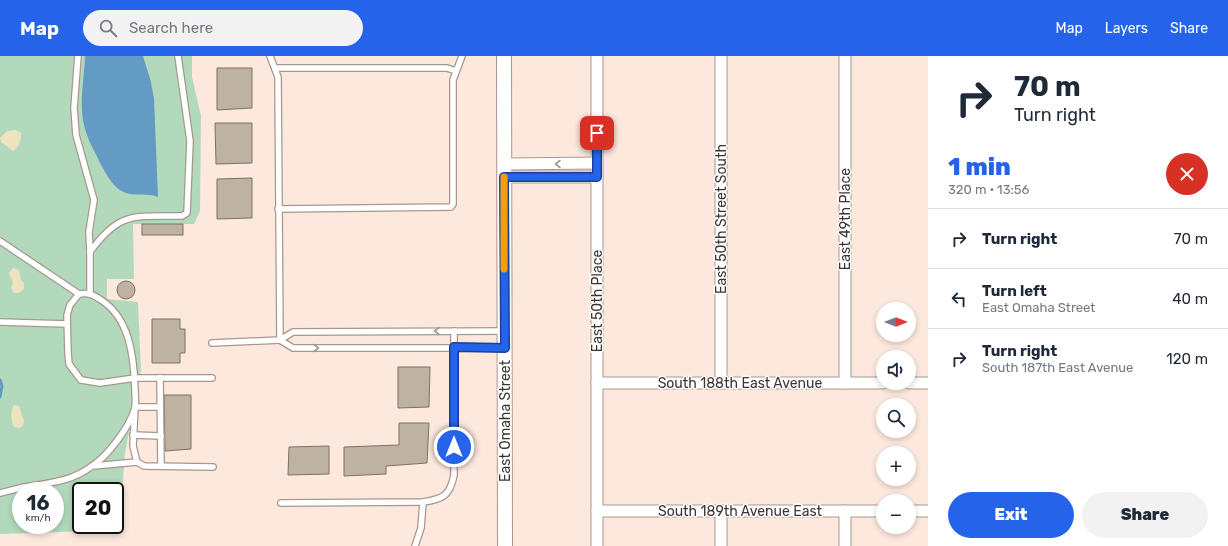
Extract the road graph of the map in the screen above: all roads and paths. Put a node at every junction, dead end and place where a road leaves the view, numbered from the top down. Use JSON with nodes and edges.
{"nodes":[{"id":1,"x":78,"y":56,"type":"edge"},
{"id":2,"x":178,"y":56,"type":"edge"},
{"id":3,"x":270,"y":56,"type":"edge"},
{"id":4,"x":462,"y":56,"type":"edge"},
{"id":5,"x":504,"y":56,"type":"edge"},
{"id":6,"x":597,"y":56,"type":"edge"},
{"id":7,"x":721,"y":56,"type":"edge"},
{"id":8,"x":845,"y":56,"type":"edge"},
{"id":9,"x":275,"y":68,"type":"junction"},
{"id":10,"x":456,"y":71,"type":"junction"},
{"id":11,"x":596,"y":164,"type":"junction"},
{"id":12,"x":504,"y":170,"type":"junction"},
{"id":13,"x":597,"y":177,"type":"junction"},
{"id":14,"x":278,"y":209,"type":"junction"},
{"id":15,"x":0,"y":241,"type":"edge"},
{"id":16,"x":90,"y":252,"type":"junction"},
{"id":17,"x":79,"y":294,"type":"junction"},
{"id":18,"x":90,"y":294,"type":"junction"},
{"id":19,"x":0,"y":322,"type":"edge"},
{"id":20,"x":67,"y":324,"type":"junction"},
{"id":21,"x":454,"y":331,"type":"junction"},
{"id":22,"x":504,"y":331,"type":"junction"},
{"id":23,"x":280,"y":340,"type":"junction"},
{"id":24,"x":212,"y":343,"type":"dead end"},
{"id":25,"x":454,"y":347,"type":"junction"},
{"id":26,"x":505,"y":348,"type":"junction"},
{"id":27,"x":135,"y":378,"type":"junction"},
{"id":28,"x":160,"y":378,"type":"junction"},
{"id":29,"x":212,"y":378,"type":"dead end"},
{"id":30,"x":597,"y":383,"type":"junction"},
{"id":31,"x":721,"y":383,"type":"junction"},
{"id":32,"x":845,"y":383,"type":"junction"},
{"id":33,"x":876,"y":383,"type":"edge"},
{"id":34,"x":916,"y":383,"type":"edge"},
{"id":35,"x":928,"y":383,"type":"edge"},
{"id":36,"x":135,"y":407,"type":"junction"},
{"id":37,"x":160,"y":407,"type":"junction"},
{"id":38,"x":133,"y":435,"type":"junction"},
{"id":39,"x":161,"y":436,"type":"junction"},
{"id":40,"x":137,"y":462,"type":"junction"},
{"id":41,"x":93,"y":466,"type":"junction"},
{"id":42,"x":161,"y":466,"type":"junction"},
{"id":43,"x":213,"y":467,"type":"dead end"},
{"id":44,"x":0,"y":493,"type":"edge"},
{"id":45,"x":423,"y":502,"type":"junction"},
{"id":46,"x":281,"y":504,"type":"dead end"},
{"id":47,"x":597,"y":511,"type":"junction"},
{"id":48,"x":721,"y":511,"type":"junction"},
{"id":49,"x":845,"y":511,"type":"junction"},
{"id":50,"x":876,"y":511,"type":"edge"},
{"id":51,"x":916,"y":511,"type":"edge"},
{"id":52,"x":928,"y":511,"type":"edge"},
{"id":53,"x":415,"y":546,"type":"edge"},
{"id":54,"x":505,"y":546,"type":"edge"},
{"id":55,"x":597,"y":546,"type":"edge"},
{"id":56,"x":721,"y":546,"type":"edge"},
{"id":57,"x":845,"y":546,"type":"edge"}],
"edges":[{"from":1,"to":16,"type":"lane"},
{"from":2,"to":16,"type":"lane"},
{"from":3,"to":9,"type":"lane"},
{"from":4,"to":10,"type":"lane"},
{"from":5,"to":12,"type":"street","name":"East Omaha Street"},
{"from":6,"to":11,"type":"street","name":"East 50th Place"},
{"from":7,"to":31,"type":"street","name":"East 50th Street South"},
{"from":8,"to":32,"type":"street","name":"East 49th Place"},
{"from":9,"to":10,"type":"lane"},
{"from":9,"to":14,"type":"lane"},
{"from":10,"to":14,"type":"lane"},
{"from":11,"to":12,"type":"street","one_way":true},
{"from":11,"to":13,"type":"street","name":"East 50th Place"},
{"from":12,"to":13,"type":"street"},
{"from":12,"to":22,"type":"street","name":"East Omaha Street"},
{"from":13,"to":30,"type":"street","name":"East 50th Place"},
{"from":14,"to":23,"type":"lane"},
{"from":15,"to":17,"type":"lane"},
{"from":16,"to":18,"type":"lane"},
{"from":17,"to":18,"type":"lane"},
{"from":17,"to":20,"type":"lane"},
{"from":18,"to":27,"type":"lane"},
{"from":19,"to":20,"type":"lane"},
{"from":20,"to":27,"type":"lane"},
{"from":21,"to":22,"type":"lane"},
{"from":21,"to":23,"type":"lane","one_way":true},
{"from":21,"to":25,"type":"lane"},
{"from":22,"to":26,"type":"street","name":"East Omaha Street"},
{"from":23,"to":24,"type":"lane"},
{"from":23,"to":25,"type":"lane","one_way":true},
{"from":25,"to":26,"type":"lane"},
{"from":25,"to":45,"type":"lane"},
{"from":26,"to":54,"type":"street","name":"East Omaha Street"},
{"from":27,"to":28,"type":"lane"},
{"from":27,"to":36,"type":"lane"},
{"from":28,"to":29,"type":"lane"},
{"from":28,"to":37,"type":"lane"},
{"from":30,"to":31,"type":"street","name":"South 188th East Avenue"},
{"from":30,"to":47,"type":"street","name":"East 50th Place"},
{"from":31,"to":32,"type":"street","name":"South 188th East Avenue"},
{"from":32,"to":33,"type":"street","name":"South 188th East Avenue"},
{"from":34,"to":35,"type":"street"},
{"from":36,"to":37,"type":"lane"},
{"from":36,"to":38,"type":"lane"},
{"from":36,"to":41,"type":"lane"},
{"from":37,"to":39,"type":"lane"},
{"from":38,"to":39,"type":"lane"},
{"from":38,"to":40,"type":"lane"},
{"from":39,"to":42,"type":"lane"},
{"from":40,"to":41,"type":"lane"},
{"from":40,"to":42,"type":"lane"},
{"from":41,"to":44,"type":"lane"},
{"from":42,"to":43,"type":"lane"},
{"from":45,"to":46,"type":"lane"},
{"from":45,"to":53,"type":"lane"},
{"from":47,"to":48,"type":"street","name":"South 189th Avenue East"},
{"from":47,"to":55,"type":"street","name":"East 50th Place"},
{"from":48,"to":49,"type":"street","name":"South 189th Avenue East"},
{"from":48,"to":56,"type":"street"},
{"from":49,"to":50,"type":"street","name":"South 189th Avenue East"},
{"from":49,"to":57,"type":"street"},
{"from":51,"to":52,"type":"street"}]}
